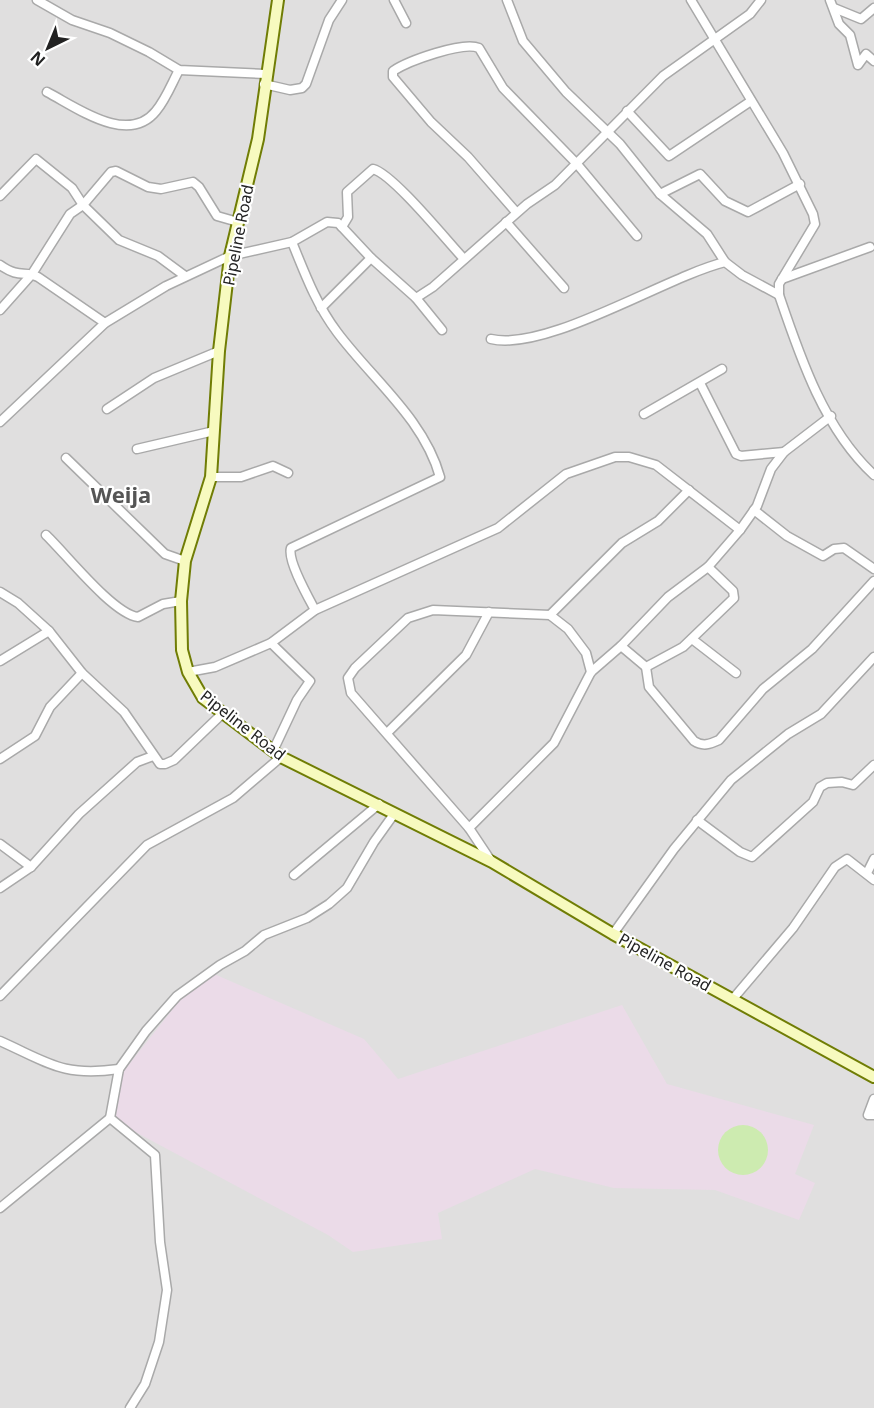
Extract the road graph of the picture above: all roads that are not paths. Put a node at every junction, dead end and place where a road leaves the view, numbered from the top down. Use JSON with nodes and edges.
{"nodes":[{"id":1,"x":37,"y":0,"type":"edge"},
{"id":2,"x":278,"y":0,"type":"edge"},
{"id":3,"x":342,"y":0,"type":"edge"},
{"id":4,"x":394,"y":0,"type":"edge"},
{"id":5,"x":507,"y":0,"type":"edge"},
{"id":6,"x":691,"y":0,"type":"edge"},
{"id":7,"x":761,"y":0,"type":"edge"},
{"id":8,"x":832,"y":4,"type":"edge"},
{"id":9,"x":874,"y":8,"type":"edge"},
{"id":10,"x":406,"y":23,"type":"dead end"},
{"id":11,"x":715,"y":40,"type":"junction"},
{"id":12,"x":874,"y":61,"type":"edge"},
{"id":13,"x":179,"y":70,"type":"junction"},
{"id":14,"x":265,"y":79,"type":"junction"},
{"id":15,"x":47,"y":92,"type":"dead end"},
{"id":16,"x":752,"y":101,"type":"junction"},
{"id":17,"x":627,"y":111,"type":"junction"},
{"id":18,"x":608,"y":133,"type":"junction"},
{"id":19,"x":577,"y":164,"type":"junction"},
{"id":20,"x":800,"y":184,"type":"junction"},
{"id":21,"x":660,"y":194,"type":"junction"},
{"id":22,"x":0,"y":196,"type":"edge"},
{"id":23,"x":83,"y":205,"type":"junction"},
{"id":24,"x":516,"y":212,"type":"junction"},
{"id":25,"x":238,"y":222,"type":"junction"},
{"id":26,"x":506,"y":222,"type":"junction"},
{"id":27,"x":342,"y":227,"type":"junction"},
{"id":28,"x":638,"y":236,"type":"dead end"},
{"id":29,"x":292,"y":242,"type":"junction"},
{"id":30,"x":870,"y":247,"type":"dead end"},
{"id":31,"x":230,"y":256,"type":"junction"},
{"id":32,"x":371,"y":258,"type":"junction"},
{"id":33,"x":464,"y":259,"type":"junction"},
{"id":34,"x":725,"y":262,"type":"junction"},
{"id":35,"x":0,"y":266,"type":"edge"},
{"id":36,"x":32,"y":274,"type":"junction"},
{"id":37,"x":185,"y":276,"type":"junction"},
{"id":38,"x":782,"y":279,"type":"junction"},
{"id":39,"x":564,"y":288,"type":"dead end"},
{"id":40,"x":778,"y":295,"type":"junction"},
{"id":41,"x":416,"y":298,"type":"junction"},
{"id":42,"x":321,"y":308,"type":"junction"},
{"id":43,"x":0,"y":310,"type":"edge"},
{"id":44,"x":105,"y":323,"type":"junction"},
{"id":45,"x":442,"y":330,"type":"dead end"},
{"id":46,"x":491,"y":339,"type":"dead end"},
{"id":47,"x":219,"y":351,"type":"junction"},
{"id":48,"x":722,"y":369,"type":"dead end"},
{"id":49,"x":700,"y":383,"type":"junction"},
{"id":50,"x":107,"y":409,"type":"dead end"},
{"id":51,"x":644,"y":414,"type":"dead end"},
{"id":52,"x":831,"y":416,"type":"junction"},
{"id":53,"x":0,"y":422,"type":"edge"},
{"id":54,"x":214,"y":431,"type":"junction"},
{"id":55,"x":137,"y":449,"type":"dead end"},
{"id":56,"x":784,"y":452,"type":"junction"},
{"id":57,"x":66,"y":458,"type":"dead end"},
{"id":58,"x":288,"y":473,"type":"dead end"},
{"id":59,"x":874,"y":476,"type":"edge"},
{"id":60,"x":211,"y":477,"type":"junction"},
{"id":61,"x":688,"y":490,"type":"junction"},
{"id":62,"x":754,"y":510,"type":"junction"},
{"id":63,"x":740,"y":530,"type":"junction"},
{"id":64,"x":46,"y":535,"type":"dead end"},
{"id":65,"x":185,"y":561,"type":"junction"},
{"id":66,"x":708,"y":567,"type":"junction"},
{"id":67,"x":874,"y":569,"type":"edge"},
{"id":68,"x":874,"y":581,"type":"edge"},
{"id":69,"x":0,"y":592,"type":"edge"},
{"id":70,"x":181,"y":601,"type":"junction"},
{"id":71,"x":315,"y":610,"type":"junction"},
{"id":72,"x":489,"y":612,"type":"junction"},
{"id":73,"x":550,"y":615,"type":"junction"},
{"id":74,"x":49,"y":631,"type":"junction"},
{"id":75,"x":692,"y":639,"type":"junction"},
{"id":76,"x":271,"y":643,"type":"junction"},
{"id":77,"x":621,"y":646,"type":"junction"},
{"id":78,"x":874,"y":657,"type":"edge"},
{"id":79,"x":0,"y":661,"type":"edge"},
{"id":80,"x":646,"y":667,"type":"junction"},
{"id":81,"x":188,"y":672,"type":"junction"},
{"id":82,"x":591,"y":672,"type":"junction"},
{"id":83,"x":82,"y":673,"type":"junction"},
{"id":84,"x":736,"y":673,"type":"dead end"},
{"id":85,"x":223,"y":712,"type":"junction"},
{"id":86,"x":387,"y":733,"type":"junction"},
{"id":87,"x":277,"y":754,"type":"junction"},
{"id":88,"x":153,"y":756,"type":"junction"},
{"id":89,"x":0,"y":759,"type":"edge"},
{"id":90,"x":874,"y":765,"type":"edge"},
{"id":91,"x":379,"y":804,"type":"junction"},
{"id":92,"x":394,"y":813,"type":"junction"},
{"id":93,"x":698,"y":820,"type":"junction"},
{"id":94,"x":469,"y":828,"type":"junction"},
{"id":95,"x":0,"y":844,"type":"edge"},
{"id":96,"x":874,"y":859,"type":"edge"},
{"id":97,"x":492,"y":862,"type":"junction"},
{"id":98,"x":31,"y":867,"type":"junction"},
{"id":99,"x":867,"y":873,"type":"junction"},
{"id":100,"x":294,"y":875,"type":"dead end"},
{"id":101,"x":874,"y":880,"type":"edge"},
{"id":102,"x":0,"y":888,"type":"edge"},
{"id":103,"x":613,"y":934,"type":"junction"},
{"id":104,"x":0,"y":996,"type":"edge"},
{"id":105,"x":732,"y":999,"type":"junction"},
{"id":106,"x":0,"y":1041,"type":"edge"},
{"id":107,"x":119,"y":1069,"type":"junction"},
{"id":108,"x":874,"y":1077,"type":"edge"},
{"id":109,"x":874,"y":1099,"type":"edge"},
{"id":110,"x":874,"y":1115,"type":"edge"},
{"id":111,"x":110,"y":1118,"type":"junction"},
{"id":112,"x":0,"y":1208,"type":"edge"},
{"id":113,"x":130,"y":1408,"type":"edge"}],
"edges":[{"from":1,"to":13,"type":"street"},
{"from":2,"to":14,"type":"street","name":"Pipeline Road"},
{"from":3,"to":14,"type":"street"},
{"from":4,"to":10,"type":"street"},
{"from":5,"to":18,"type":"street"},
{"from":6,"to":11,"type":"street"},
{"from":7,"to":11,"type":"street"},
{"from":8,"to":9,"type":"street"},
{"from":8,"to":12,"type":"street"},
{"from":11,"to":16,"type":"street"},
{"from":11,"to":17,"type":"street"},
{"from":13,"to":14,"type":"street"},
{"from":13,"to":15,"type":"street"},
{"from":14,"to":25,"type":"street","name":"Pipeline Road"},
{"from":16,"to":17,"type":"street"},
{"from":16,"to":20,"type":"street"},
{"from":17,"to":18,"type":"street"},
{"from":18,"to":19,"type":"street"},
{"from":18,"to":21,"type":"street"},
{"from":19,"to":24,"type":"street"},
{"from":19,"to":24,"type":"street"},
{"from":19,"to":28,"type":"street"},
{"from":20,"to":21,"type":"street"},
{"from":20,"to":38,"type":"street"},
{"from":21,"to":34,"type":"street"},
{"from":22,"to":23,"type":"street"},
{"from":23,"to":25,"type":"street"},
{"from":23,"to":36,"type":"street"},
{"from":23,"to":37,"type":"street"},
{"from":24,"to":26,"type":"street"},
{"from":25,"to":31,"type":"street","name":"Pipeline Road"},
{"from":26,"to":33,"type":"street"},
{"from":26,"to":39,"type":"street"},
{"from":27,"to":29,"type":"street"},
{"from":27,"to":32,"type":"street"},
{"from":27,"to":33,"type":"street"},
{"from":29,"to":31,"type":"street"},
{"from":29,"to":42,"type":"street"},
{"from":30,"to":38,"type":"street"},
{"from":31,"to":37,"type":"street"},
{"from":31,"to":47,"type":"street","name":"Pipeline Road"},
{"from":32,"to":41,"type":"street"},
{"from":32,"to":42,"type":"street"},
{"from":33,"to":41,"type":"street"},
{"from":34,"to":40,"type":"street"},
{"from":34,"to":46,"type":"street"},
{"from":35,"to":36,"type":"street"},
{"from":36,"to":43,"type":"street"},
{"from":36,"to":44,"type":"street"},
{"from":37,"to":44,"type":"street"},
{"from":38,"to":40,"type":"street"},
{"from":40,"to":52,"type":"street"},
{"from":41,"to":45,"type":"street"},
{"from":42,"to":71,"type":"street"},
{"from":44,"to":53,"type":"street"},
{"from":47,"to":50,"type":"street"},
{"from":47,"to":54,"type":"street","name":"Pipeline Road"},
{"from":48,"to":49,"type":"street"},
{"from":49,"to":51,"type":"street"},
{"from":49,"to":56,"type":"street"},
{"from":52,"to":56,"type":"street"},
{"from":52,"to":59,"type":"street"},
{"from":54,"to":55,"type":"street"},
{"from":54,"to":60,"type":"street","name":"Pipeline Road"},
{"from":56,"to":62,"type":"street"},
{"from":57,"to":65,"type":"street"},
{"from":58,"to":60,"type":"street"},
{"from":60,"to":65,"type":"street","name":"Pipeline Road"},
{"from":61,"to":63,"type":"street"},
{"from":61,"to":71,"type":"street"},
{"from":61,"to":73,"type":"street"},
{"from":62,"to":63,"type":"street"},
{"from":62,"to":67,"type":"street"},
{"from":63,"to":66,"type":"street"},
{"from":64,"to":70,"type":"street"},
{"from":65,"to":70,"type":"street","name":"Pipeline Road"},
{"from":66,"to":75,"type":"street"},
{"from":66,"to":77,"type":"street"},
{"from":68,"to":80,"type":"street"},
{"from":69,"to":74,"type":"street"},
{"from":70,"to":81,"type":"street","name":"Pipeline Road"},
{"from":71,"to":76,"type":"street"},
{"from":72,"to":73,"type":"street"},
{"from":72,"to":86,"type":"street"},
{"from":72,"to":86,"type":"street"},
{"from":73,"to":82,"type":"street"},
{"from":74,"to":79,"type":"street"},
{"from":74,"to":83,"type":"street"},
{"from":75,"to":80,"type":"street"},
{"from":75,"to":84,"type":"street"},
{"from":76,"to":81,"type":"street"},
{"from":76,"to":87,"type":"street"},
{"from":77,"to":80,"type":"street"},
{"from":77,"to":82,"type":"street"},
{"from":78,"to":93,"type":"street"},
{"from":81,"to":85,"type":"street","name":"Pipeline Road"},
{"from":82,"to":94,"type":"street"},
{"from":83,"to":88,"type":"street"},
{"from":83,"to":89,"type":"street"},
{"from":85,"to":87,"type":"street","name":"Pipeline Road"},
{"from":85,"to":88,"type":"street"},
{"from":86,"to":94,"type":"street"},
{"from":87,"to":91,"type":"street","name":"Pipeline Road"},
{"from":87,"to":104,"type":"street"},
{"from":88,"to":98,"type":"street"},
{"from":90,"to":93,"type":"street"},
{"from":91,"to":92,"type":"street","name":"Pipeline Road"},
{"from":91,"to":100,"type":"street"},
{"from":92,"to":97,"type":"street","name":"Pipeline Road"},
{"from":92,"to":107,"type":"street"},
{"from":93,"to":103,"type":"street"},
{"from":94,"to":97,"type":"street"},
{"from":95,"to":98,"type":"street"},
{"from":96,"to":99,"type":"street"},
{"from":97,"to":103,"type":"street","name":"Pipeline Road"},
{"from":98,"to":102,"type":"street"},
{"from":99,"to":101,"type":"street"},
{"from":99,"to":105,"type":"street"},
{"from":103,"to":105,"type":"street","name":"Pipeline Road"},
{"from":105,"to":108,"type":"street","name":"Pipeline Road"},
{"from":106,"to":107,"type":"street"},
{"from":107,"to":111,"type":"street"},
{"from":109,"to":110,"type":"street"},
{"from":111,"to":112,"type":"street"},
{"from":111,"to":113,"type":"street"}]}
